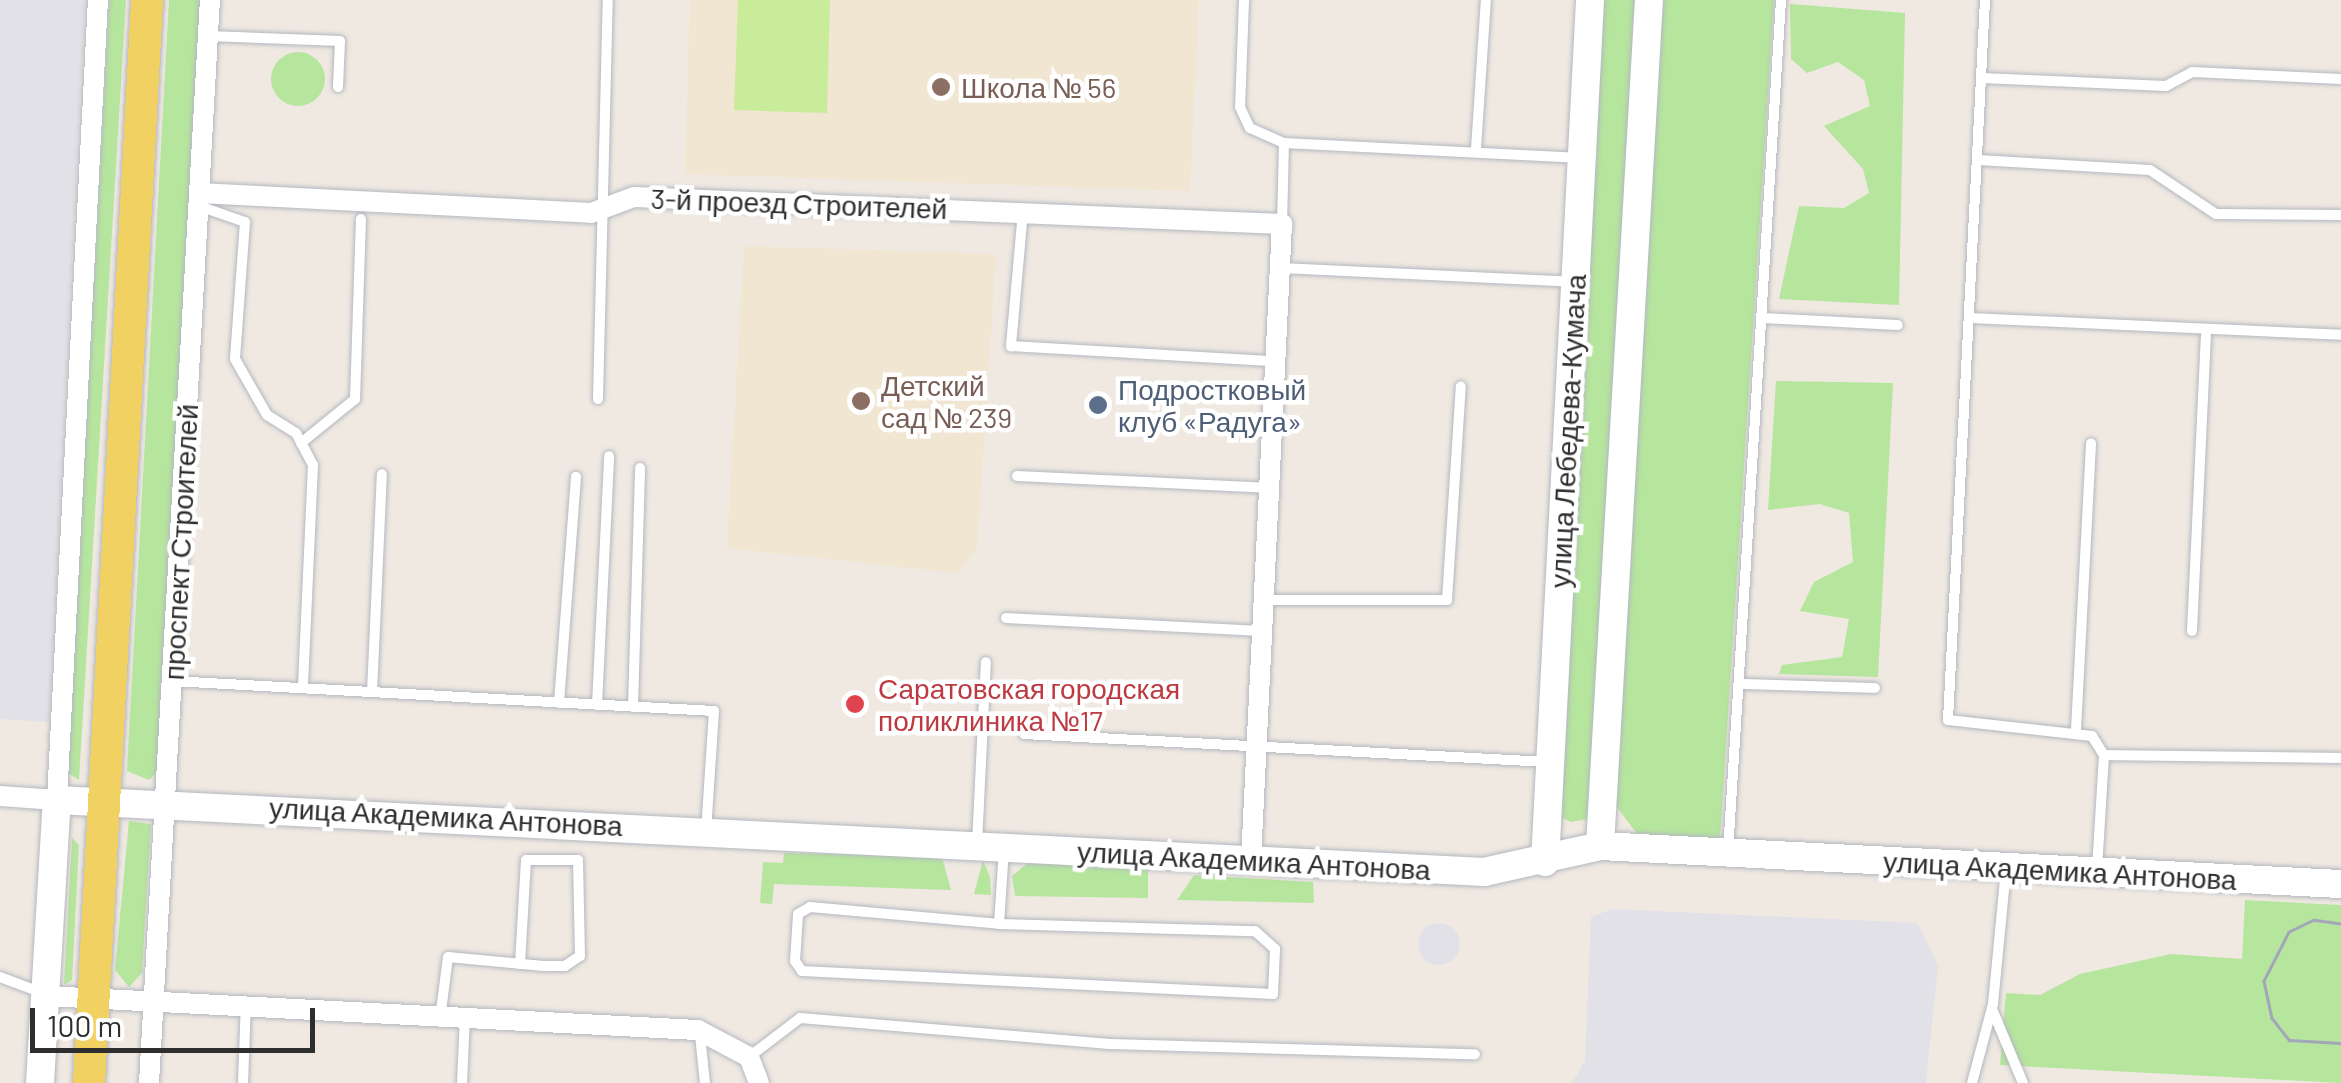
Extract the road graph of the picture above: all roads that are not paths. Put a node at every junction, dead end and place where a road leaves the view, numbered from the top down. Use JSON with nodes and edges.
{"nodes":[{"id":1,"x":98,"y":0,"type":"edge"},
{"id":2,"x":146,"y":0,"type":"edge"},
{"id":3,"x":210,"y":0,"type":"edge"},
{"id":4,"x":608,"y":0,"type":"edge"},
{"id":5,"x":1244,"y":0,"type":"edge"},
{"id":6,"x":1486,"y":0,"type":"edge"},
{"id":7,"x":1590,"y":0,"type":"edge"},
{"id":8,"x":1648,"y":0,"type":"edge"},
{"id":9,"x":1781,"y":0,"type":"edge"},
{"id":10,"x":1985,"y":0,"type":"edge"},
{"id":11,"x":208,"y":36,"type":"junction"},
{"id":12,"x":1982,"y":78,"type":"junction"},
{"id":13,"x":2341,"y":79,"type":"edge"},
{"id":14,"x":338,"y":88,"type":"dead end"},
{"id":15,"x":1284,"y":142,"type":"junction"},
{"id":16,"x":1476,"y":149,"type":"junction"},
{"id":17,"x":1581,"y":159,"type":"junction"},
{"id":18,"x":1978,"y":160,"type":"junction"},
{"id":19,"x":199,"y":199,"type":"junction"},
{"id":20,"x":610,"y":208,"type":"junction"},
{"id":21,"x":1023,"y":210,"type":"junction"},
{"id":22,"x":2341,"y":215,"type":"edge"},
{"id":23,"x":362,"y":220,"type":"dead end"},
{"id":24,"x":1282,"y":224,"type":"junction"},
{"id":25,"x":1279,"y":268,"type":"junction"},
{"id":26,"x":1574,"y":282,"type":"junction"},
{"id":27,"x":1763,"y":318,"type":"junction"},
{"id":28,"x":1970,"y":318,"type":"junction"},
{"id":29,"x":1898,"y":325,"type":"dead end"},
{"id":30,"x":2206,"y":335,"type":"junction"},
{"id":31,"x":2341,"y":335,"type":"edge"},
{"id":32,"x":1274,"y":361,"type":"junction"},
{"id":33,"x":1461,"y":386,"type":"dead end"},
{"id":34,"x":598,"y":399,"type":"dead end"},
{"id":35,"x":301,"y":443,"type":"junction"},
{"id":36,"x":2091,"y":443,"type":"dead end"},
{"id":37,"x":610,"y":456,"type":"dead end"},
{"id":38,"x":640,"y":468,"type":"dead end"},
{"id":39,"x":382,"y":474,"type":"dead end"},
{"id":40,"x":1016,"y":476,"type":"dead end"},
{"id":41,"x":576,"y":477,"type":"dead end"},
{"id":42,"x":1267,"y":488,"type":"junction"},
{"id":43,"x":1262,"y":600,"type":"junction"},
{"id":44,"x":1006,"y":618,"type":"dead end"},
{"id":45,"x":1260,"y":632,"type":"junction"},
{"id":46,"x":2192,"y":632,"type":"dead end"},
{"id":47,"x":986,"y":662,"type":"dead end"},
{"id":48,"x":172,"y":681,"type":"junction"},
{"id":49,"x":1740,"y":684,"type":"junction"},
{"id":50,"x":303,"y":688,"type":"junction"},
{"id":51,"x":1875,"y":688,"type":"dead end"},
{"id":52,"x":372,"y":692,"type":"junction"},
{"id":53,"x":559,"y":702,"type":"junction"},
{"id":54,"x":597,"y":705,"type":"junction"},
{"id":55,"x":632,"y":707,"type":"junction"},
{"id":56,"x":2076,"y":730,"type":"junction"},
{"id":57,"x":1024,"y":734,"type":"dead end"},
{"id":58,"x":1257,"y":746,"type":"junction"},
{"id":59,"x":2104,"y":755,"type":"junction"},
{"id":60,"x":2341,"y":758,"type":"edge"},
{"id":61,"x":1549,"y":762,"type":"junction"},
{"id":62,"x":0,"y":796,"type":"edge"},
{"id":63,"x":57,"y":800,"type":"junction"},
{"id":64,"x":104,"y":801,"type":"junction"},
{"id":65,"x":165,"y":804,"type":"junction"},
{"id":66,"x":706,"y":830,"type":"junction"},
{"id":67,"x":991,"y":846,"type":"junction"},
{"id":68,"x":1600,"y":846,"type":"junction"},
{"id":69,"x":1728,"y":853,"type":"junction"},
{"id":70,"x":1251,"y":860,"type":"junction"},
{"id":71,"x":1544,"y":862,"type":"junction"},
{"id":72,"x":2006,"y":867,"type":"junction"},
{"id":73,"x":2097,"y":872,"type":"junction"},
{"id":74,"x":2341,"y":884,"type":"edge"},
{"id":75,"x":999,"y":924,"type":"junction"},
{"id":76,"x":520,"y":964,"type":"junction"},
{"id":77,"x":0,"y":976,"type":"edge"},
{"id":78,"x":46,"y":996,"type":"junction"},
{"id":79,"x":154,"y":998,"type":"junction"},
{"id":80,"x":246,"y":1002,"type":"junction"},
{"id":81,"x":93,"y":1004,"type":"junction"},
{"id":82,"x":1992,"y":1008,"type":"junction"},
{"id":83,"x":441,"y":1011,"type":"junction"},
{"id":84,"x":465,"y":1012,"type":"junction"},
{"id":85,"x":698,"y":1030,"type":"junction"},
{"id":86,"x":1475,"y":1054,"type":"dead end"},
{"id":87,"x":749,"y":1057,"type":"junction"},
{"id":88,"x":40,"y":1083,"type":"edge"},
{"id":89,"x":89,"y":1083,"type":"edge"},
{"id":90,"x":149,"y":1083,"type":"edge"},
{"id":91,"x":243,"y":1083,"type":"edge"},
{"id":92,"x":462,"y":1083,"type":"edge"},
{"id":93,"x":705,"y":1083,"type":"edge"},
{"id":94,"x":760,"y":1083,"type":"edge"},
{"id":95,"x":1972,"y":1083,"type":"edge"},
{"id":96,"x":2023,"y":1083,"type":"edge"}],
"edges":[{"from":1,"to":63,"type":"street"},
{"from":2,"to":64,"type":"main road"},
{"from":3,"to":11,"type":"street","name":"проспект Строителей"},
{"from":4,"to":20,"type":"lane"},
{"from":5,"to":15,"type":"lane"},
{"from":6,"to":16,"type":"lane"},
{"from":7,"to":17,"type":"main road","name":"улица Лебедева-Кумача"},
{"from":8,"to":68,"type":"main road","name":"улица Лебедева-Кумача"},
{"from":9,"to":27,"type":"lane"},
{"from":10,"to":12,"type":"lane"},
{"from":11,"to":14,"type":"lane"},
{"from":11,"to":19,"type":"street","name":"проспект Строителей"},
{"from":12,"to":13,"type":"lane"},
{"from":12,"to":18,"type":"lane"},
{"from":15,"to":16,"type":"lane"},
{"from":15,"to":24,"type":"lane"},
{"from":16,"to":17,"type":"lane"},
{"from":17,"to":26,"type":"main road","name":"улица Лебедева-Кумача"},
{"from":18,"to":22,"type":"lane"},
{"from":18,"to":28,"type":"lane"},
{"from":19,"to":20,"type":"street","name":"3-й проезд Строителей"},
{"from":19,"to":35,"type":"lane"},
{"from":19,"to":48,"type":"street","name":"проспект Строителей"},
{"from":20,"to":21,"type":"street","name":"3-й проезд Строителей"},
{"from":20,"to":34,"type":"lane"},
{"from":21,"to":24,"type":"street","name":"3-й проезд Строителей"},
{"from":21,"to":32,"type":"lane"},
{"from":23,"to":35,"type":"lane"},
{"from":24,"to":25,"type":"street"},
{"from":25,"to":26,"type":"lane"},
{"from":25,"to":32,"type":"street"},
{"from":26,"to":61,"type":"main road","name":"улица Лебедева-Кумача"},
{"from":27,"to":29,"type":"lane"},
{"from":27,"to":49,"type":"lane"},
{"from":28,"to":30,"type":"lane"},
{"from":28,"to":56,"type":"lane"},
{"from":30,"to":31,"type":"lane"},
{"from":30,"to":46,"type":"lane"},
{"from":32,"to":42,"type":"street"},
{"from":33,"to":43,"type":"lane"},
{"from":35,"to":50,"type":"lane"},
{"from":36,"to":56,"type":"lane"},
{"from":37,"to":54,"type":"lane"},
{"from":38,"to":55,"type":"lane"},
{"from":39,"to":52,"type":"lane"},
{"from":40,"to":42,"type":"lane"},
{"from":41,"to":53,"type":"lane"},
{"from":42,"to":43,"type":"street"},
{"from":43,"to":45,"type":"street"},
{"from":44,"to":45,"type":"lane"},
{"from":45,"to":58,"type":"street"},
{"from":47,"to":67,"type":"lane"},
{"from":48,"to":50,"type":"lane"},
{"from":48,"to":65,"type":"street","name":"проспект Строителей"},
{"from":49,"to":51,"type":"lane"},
{"from":49,"to":69,"type":"lane"},
{"from":50,"to":52,"type":"lane"},
{"from":52,"to":53,"type":"lane"},
{"from":53,"to":54,"type":"lane"},
{"from":54,"to":55,"type":"lane"},
{"from":55,"to":66,"type":"lane"},
{"from":56,"to":59,"type":"lane"},
{"from":57,"to":58,"type":"lane"},
{"from":58,"to":61,"type":"lane"},
{"from":58,"to":70,"type":"street"},
{"from":59,"to":60,"type":"lane"},
{"from":59,"to":73,"type":"lane"},
{"from":61,"to":71,"type":"main road","name":"улица Лебедева-Кумача"},
{"from":62,"to":63,"type":"street"},
{"from":63,"to":64,"type":"main road","name":"улица Академика Антонова"},
{"from":63,"to":78,"type":"main road"},
{"from":64,"to":65,"type":"main road","name":"улица Академика Антонова"},
{"from":64,"to":81,"type":"main road"},
{"from":65,"to":66,"type":"main road","name":"улица Академика Антонова"},
{"from":65,"to":79,"type":"street","name":"проспект Строителей"},
{"from":66,"to":67,"type":"main road","name":"улица Академика Антонова"},
{"from":67,"to":70,"type":"main road","name":"улица Академика Антонова"},
{"from":67,"to":75,"type":"lane"},
{"from":68,"to":69,"type":"main road","name":"улица Академика Антонова"},
{"from":68,"to":71,"type":"main road","name":"улица Академика Антонова"},
{"from":69,"to":72,"type":"main road","name":"улица Академика Антонова"},
{"from":70,"to":71,"type":"main road","name":"улица Академика Антонова"},
{"from":72,"to":73,"type":"main road","name":"улица Академика Антонова"},
{"from":72,"to":82,"type":"lane"},
{"from":73,"to":74,"type":"main road","name":"улица Академика Антонова"},
{"from":75,"to":75,"type":"lane"},
{"from":76,"to":76,"type":"lane"},
{"from":76,"to":83,"type":"lane"},
{"from":77,"to":78,"type":"lane"},
{"from":78,"to":81,"type":"street"},
{"from":78,"to":88,"type":"main road"},
{"from":79,"to":80,"type":"street"},
{"from":79,"to":81,"type":"street"},
{"from":79,"to":90,"type":"street","name":"проспект Строителей"},
{"from":80,"to":83,"type":"street"},
{"from":80,"to":91,"type":"lane"},
{"from":81,"to":89,"type":"main road"},
{"from":82,"to":95,"type":"lane"},
{"from":82,"to":96,"type":"lane"},
{"from":83,"to":84,"type":"street"},
{"from":84,"to":85,"type":"street"},
{"from":84,"to":92,"type":"lane"},
{"from":85,"to":87,"type":"street"},
{"from":85,"to":93,"type":"lane"},
{"from":86,"to":87,"type":"lane"},
{"from":87,"to":94,"type":"street"}]}
